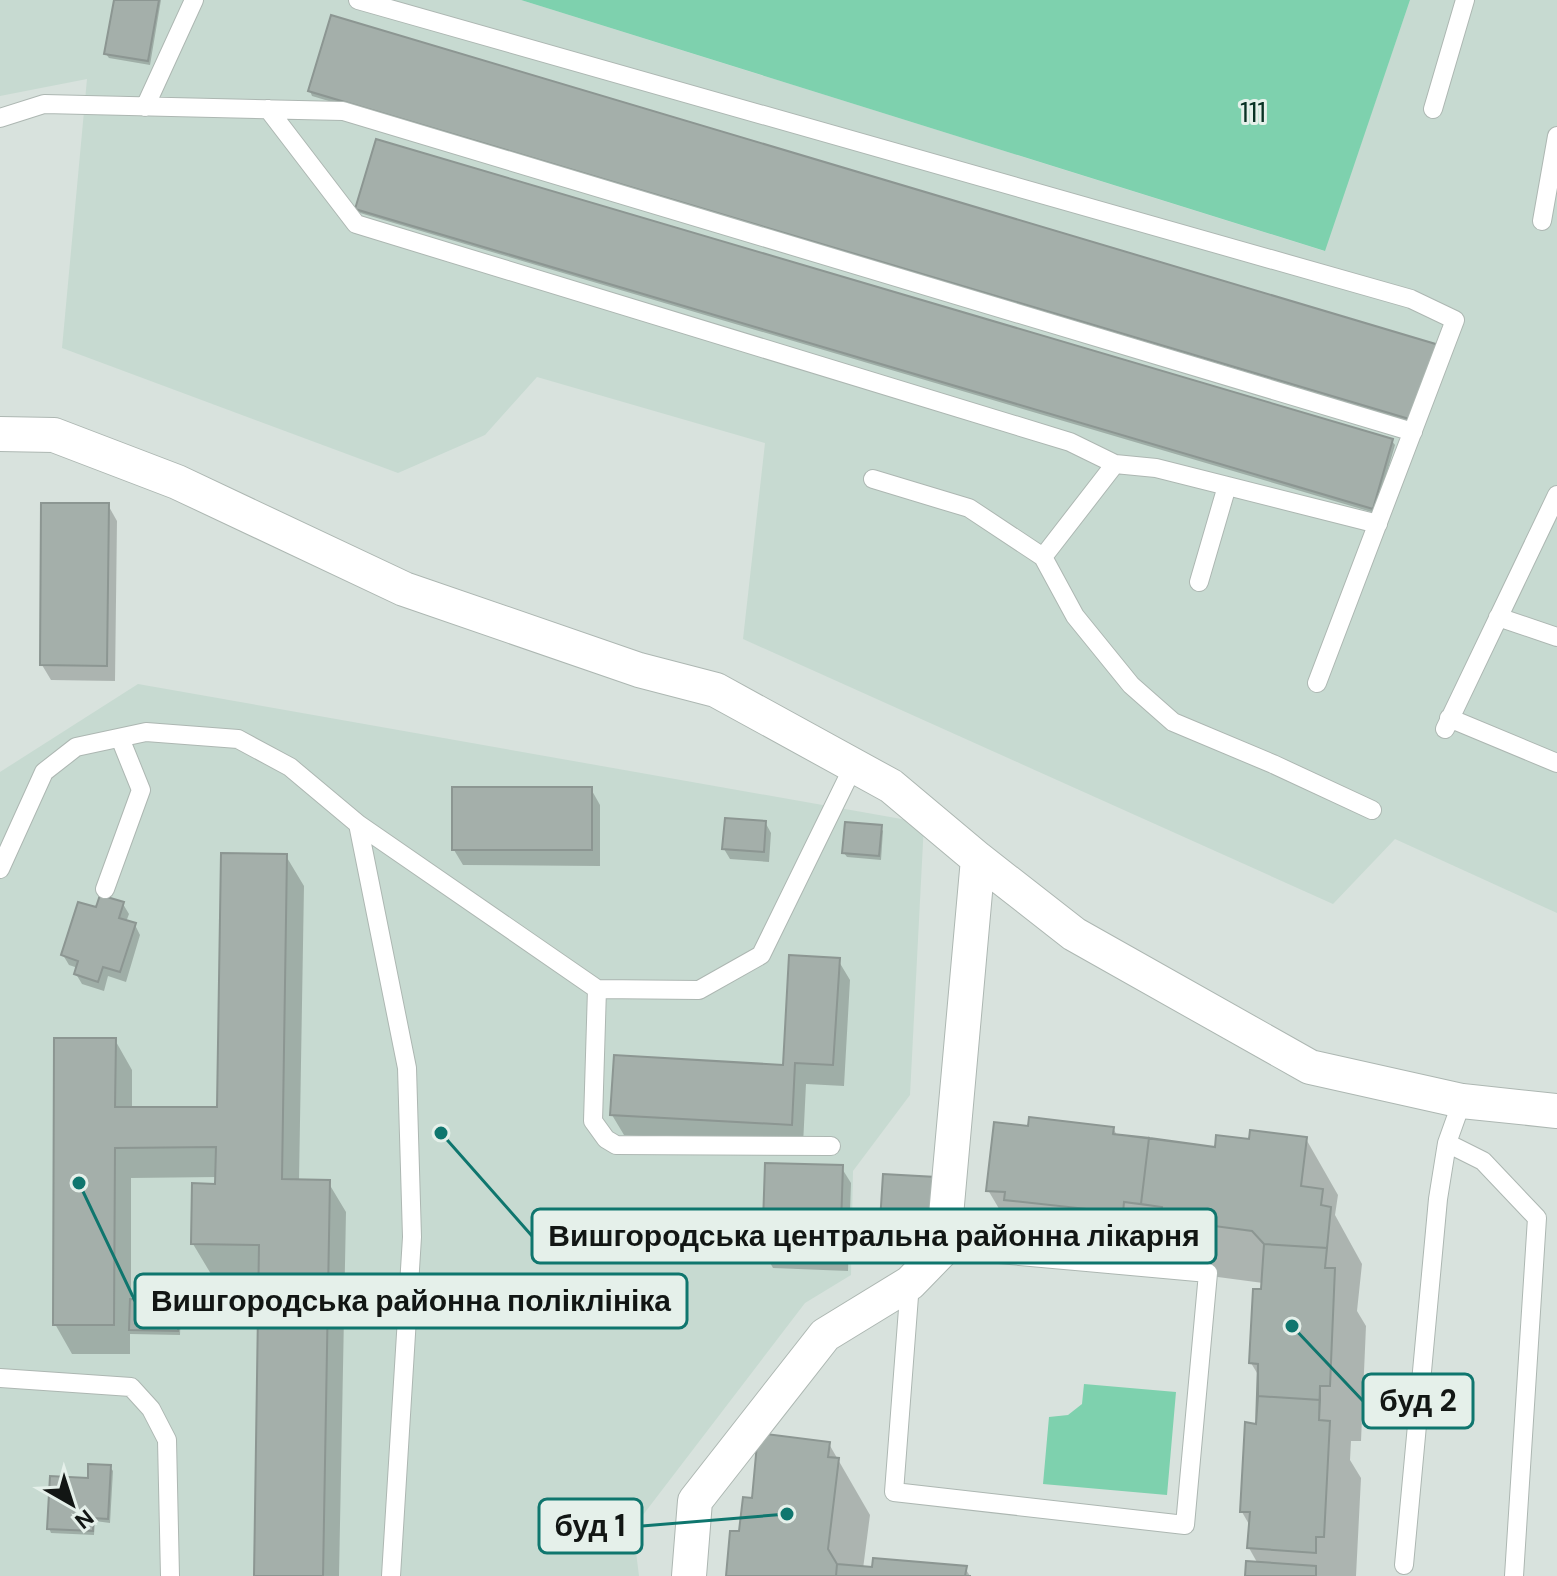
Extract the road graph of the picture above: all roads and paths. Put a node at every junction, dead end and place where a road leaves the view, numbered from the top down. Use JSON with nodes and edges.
{"nodes":[{"id":1,"x":194,"y":0,"type":"edge"},
{"id":2,"x":358,"y":0,"type":"edge"},
{"id":3,"x":1465,"y":0,"type":"edge"},
{"id":4,"x":145,"y":107,"type":"junction"},
{"id":5,"x":268,"y":109,"type":"junction"},
{"id":6,"x":1433,"y":109,"type":"dead end"},
{"id":7,"x":0,"y":118,"type":"edge"},
{"id":8,"x":1557,"y":136,"type":"edge"},
{"id":9,"x":1542,"y":221,"type":"dead end"},
{"id":10,"x":1413,"y":432,"type":"junction"},
{"id":11,"x":0,"y":434,"type":"edge"},
{"id":12,"x":1115,"y":464,"type":"junction"},
{"id":13,"x":873,"y":479,"type":"dead end"},
{"id":14,"x":1227,"y":486,"type":"junction"},
{"id":15,"x":1557,"y":495,"type":"edge"},
{"id":16,"x":1378,"y":524,"type":"junction"},
{"id":17,"x":1551,"y":524,"type":"edge"},
{"id":18,"x":1043,"y":557,"type":"junction"},
{"id":19,"x":1199,"y":582,"type":"dead end"},
{"id":20,"x":1498,"y":617,"type":"junction"},
{"id":21,"x":1557,"y":637,"type":"edge"},
{"id":22,"x":1317,"y":683,"type":"dead end"},
{"id":23,"x":120,"y":738,"type":"junction"},
{"id":24,"x":1557,"y":763,"type":"edge"},
{"id":25,"x":854,"y":765,"type":"junction"},
{"id":26,"x":1372,"y":810,"type":"dead end"},
{"id":27,"x":358,"y":824,"type":"junction"},
{"id":28,"x":978,"y":859,"type":"junction"},
{"id":29,"x":0,"y":869,"type":"edge"},
{"id":30,"x":105,"y":889,"type":"dead end"},
{"id":31,"x":597,"y":989,"type":"junction"},
{"id":32,"x":1462,"y":1101,"type":"junction"},
{"id":33,"x":1557,"y":1111,"type":"edge"},
{"id":34,"x":1447,"y":1143,"type":"junction"},
{"id":35,"x":831,"y":1146,"type":"dead end"},
{"id":36,"x":943,"y":1249,"type":"junction"},
{"id":37,"x":910,"y":1283,"type":"junction"},
{"id":38,"x":0,"y":1378,"type":"edge"},
{"id":39,"x":1404,"y":1565,"type":"dead end"},
{"id":40,"x":170,"y":1576,"type":"edge"},
{"id":41,"x":391,"y":1576,"type":"edge"},
{"id":42,"x":689,"y":1576,"type":"edge"},
{"id":43,"x":1514,"y":1576,"type":"edge"}],
"edges":[{"from":1,"to":4,"type":"lane"},
{"from":2,"to":10,"type":"lane"},
{"from":3,"to":6,"type":"lane"},
{"from":4,"to":5,"type":"lane"},
{"from":4,"to":7,"type":"lane"},
{"from":5,"to":10,"type":"lane"},
{"from":5,"to":12,"type":"lane"},
{"from":8,"to":9,"type":"lane"},
{"from":10,"to":16,"type":"lane"},
{"from":11,"to":25,"type":"street"},
{"from":12,"to":14,"type":"lane"},
{"from":12,"to":18,"type":"lane"},
{"from":13,"to":18,"type":"lane"},
{"from":14,"to":16,"type":"lane"},
{"from":14,"to":19,"type":"lane"},
{"from":15,"to":17,"type":"lane"},
{"from":16,"to":22,"type":"lane"},
{"from":17,"to":20,"type":"lane"},
{"from":18,"to":26,"type":"lane"},
{"from":20,"to":21,"type":"lane"},
{"from":20,"to":24,"type":"lane"},
{"from":23,"to":27,"type":"lane"},
{"from":23,"to":29,"type":"lane"},
{"from":23,"to":30,"type":"lane"},
{"from":25,"to":28,"type":"street"},
{"from":25,"to":31,"type":"lane"},
{"from":27,"to":31,"type":"lane"},
{"from":27,"to":41,"type":"lane"},
{"from":28,"to":32,"type":"street"},
{"from":28,"to":36,"type":"street"},
{"from":31,"to":35,"type":"lane"},
{"from":32,"to":33,"type":"street"},
{"from":32,"to":34,"type":"lane"},
{"from":34,"to":39,"type":"lane"},
{"from":34,"to":43,"type":"lane"},
{"from":36,"to":37,"type":"street"},
{"from":36,"to":37,"type":"lane"},
{"from":37,"to":42,"type":"street"},
{"from":38,"to":40,"type":"lane"}]}
